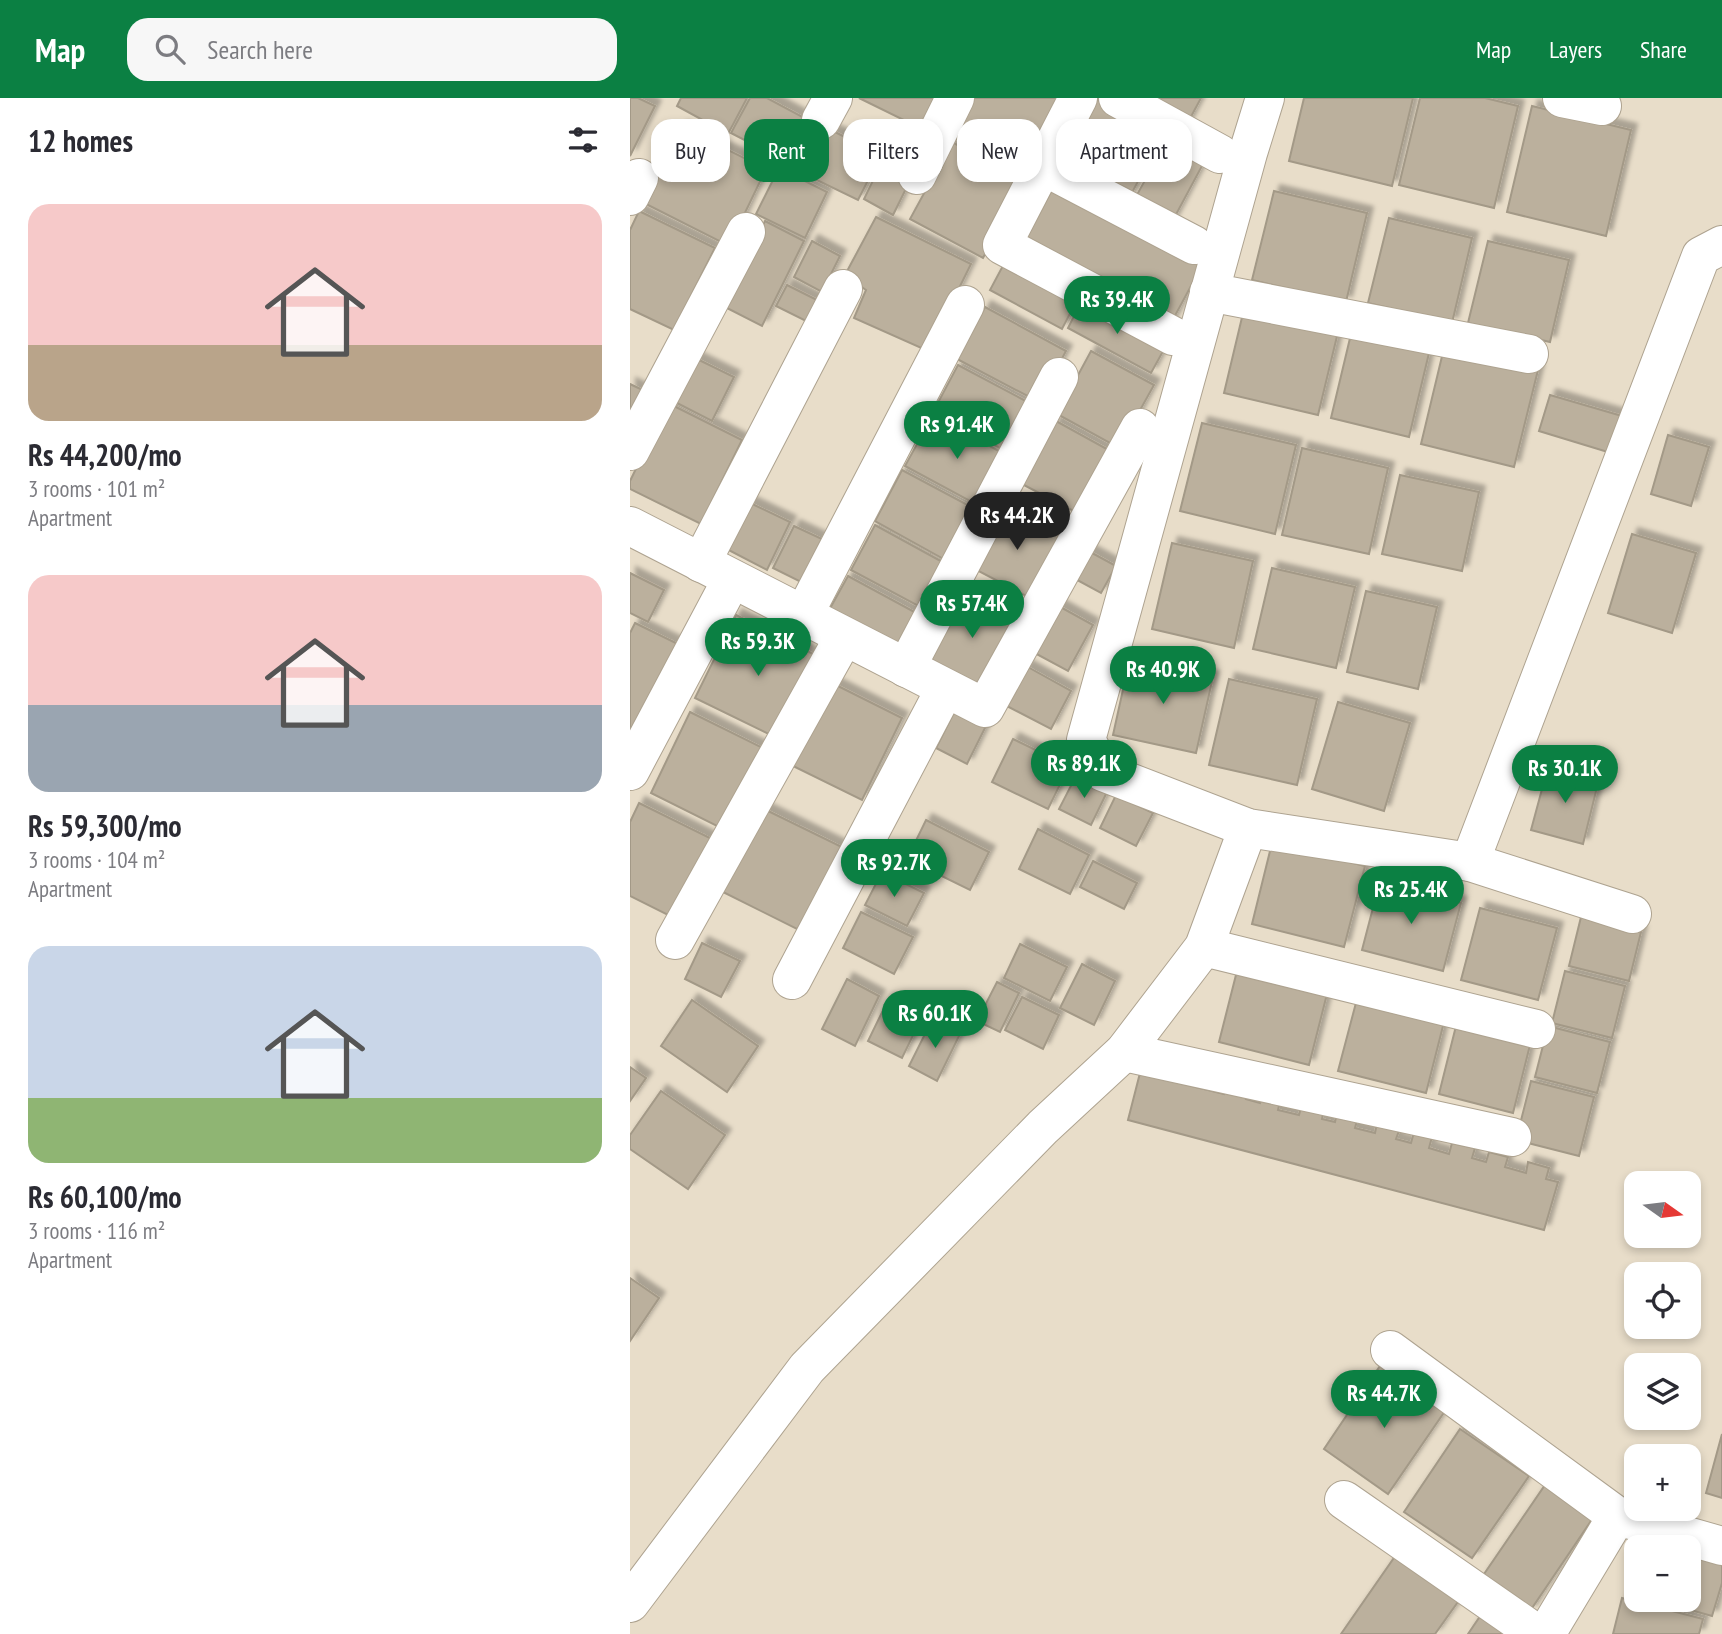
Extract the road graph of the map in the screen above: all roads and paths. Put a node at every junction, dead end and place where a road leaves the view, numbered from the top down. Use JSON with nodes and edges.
{"nodes":[{"id":1,"x":955,"y":98,"type":"edge"},
{"id":2,"x":1078,"y":98,"type":"edge"},
{"id":3,"x":1118,"y":98,"type":"edge"},
{"id":4,"x":1265,"y":98,"type":"edge"},
{"id":5,"x":1562,"y":98,"type":"edge"},
{"id":6,"x":1602,"y":106,"type":"dead end"},
{"id":7,"x":943,"y":122,"type":"edge"},
{"id":8,"x":1220,"y":154,"type":"dead end"},
{"id":9,"x":1043,"y":166,"type":"junction"},
{"id":10,"x":746,"y":232,"type":"dead end"},
{"id":11,"x":1194,"y":245,"type":"dead end"},
{"id":12,"x":1722,"y":245,"type":"edge"},
{"id":13,"x":843,"y":289,"type":"dead end"},
{"id":14,"x":1209,"y":292,"type":"junction"},
{"id":15,"x":965,"y":305,"type":"dead end"},
{"id":16,"x":1173,"y":336,"type":"dead end"},
{"id":17,"x":1529,"y":354,"type":"dead end"},
{"id":18,"x":1059,"y":377,"type":"dead end"},
{"id":19,"x":1140,"y":428,"type":"dead end"},
{"id":20,"x":630,"y":451,"type":"edge"},
{"id":21,"x":631,"y":530,"type":"edge"},
{"id":22,"x":717,"y":571,"type":"junction"},
{"id":23,"x":803,"y":616,"type":"junction"},
{"id":24,"x":844,"y":637,"type":"junction"},
{"id":25,"x":906,"y":668,"type":"junction"},
{"id":26,"x":946,"y":688,"type":"junction"},
{"id":27,"x":630,"y":771,"type":"edge"},
{"id":28,"x":1248,"y":828,"type":"junction"},
{"id":29,"x":1470,"y":862,"type":"junction"},
{"id":30,"x":1632,"y":914,"type":"dead end"},
{"id":31,"x":675,"y":940,"type":"dead end"},
{"id":32,"x":1204,"y":947,"type":"junction"},
{"id":33,"x":792,"y":980,"type":"dead end"},
{"id":34,"x":1536,"y":1029,"type":"dead end"},
{"id":35,"x":1124,"y":1052,"type":"junction"},
{"id":36,"x":1512,"y":1137,"type":"dead end"},
{"id":37,"x":1390,"y":1350,"type":"dead end"},
{"id":38,"x":1344,"y":1500,"type":"dead end"},
{"id":39,"x":1617,"y":1516,"type":"junction"},
{"id":40,"x":1722,"y":1546,"type":"edge"},
{"id":41,"x":630,"y":1603,"type":"edge"},
{"id":42,"x":1537,"y":1634,"type":"edge"},
{"id":43,"x":1546,"y":1634,"type":"edge"}],
"edges":[{"from":1,"to":7,"type":"street"},
{"from":2,"to":9,"type":"street"},
{"from":3,"to":8,"type":"street"},
{"from":4,"to":14,"type":"street"},
{"from":5,"to":6,"type":"street"},
{"from":9,"to":11,"type":"street"},
{"from":9,"to":16,"type":"street"},
{"from":10,"to":20,"type":"street"},
{"from":12,"to":29,"type":"street"},
{"from":13,"to":22,"type":"street"},
{"from":14,"to":17,"type":"street"},
{"from":14,"to":28,"type":"street"},
{"from":15,"to":23,"type":"street"},
{"from":18,"to":25,"type":"street"},
{"from":19,"to":26,"type":"street"},
{"from":21,"to":22,"type":"street"},
{"from":22,"to":23,"type":"street"},
{"from":22,"to":27,"type":"street"},
{"from":23,"to":24,"type":"street"},
{"from":24,"to":25,"type":"street"},
{"from":24,"to":31,"type":"street"},
{"from":25,"to":26,"type":"street"},
{"from":26,"to":33,"type":"street"},
{"from":28,"to":29,"type":"street"},
{"from":28,"to":32,"type":"street"},
{"from":29,"to":30,"type":"street"},
{"from":32,"to":34,"type":"street"},
{"from":32,"to":35,"type":"street"},
{"from":35,"to":36,"type":"street"},
{"from":35,"to":41,"type":"street"},
{"from":37,"to":39,"type":"street"},
{"from":38,"to":42,"type":"street"},
{"from":39,"to":40,"type":"street"},
{"from":39,"to":43,"type":"street"}]}
